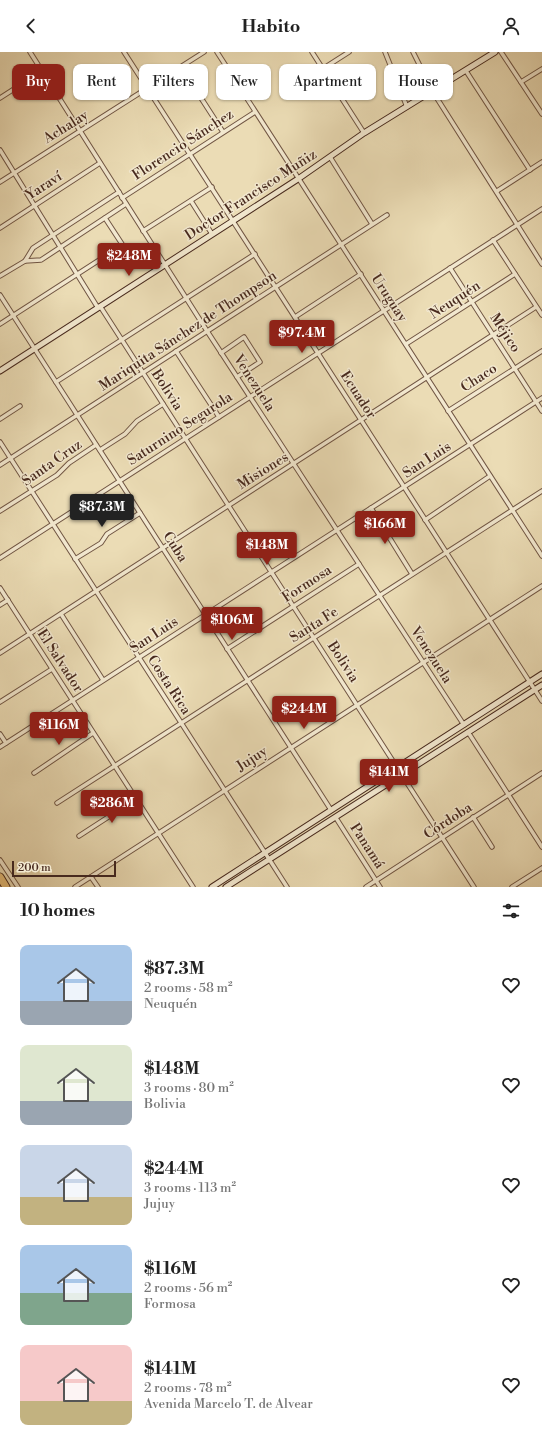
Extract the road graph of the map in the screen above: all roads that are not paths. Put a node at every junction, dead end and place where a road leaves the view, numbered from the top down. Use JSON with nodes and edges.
{"nodes":[{"id":1,"x":30,"y":52,"type":"edge"},
{"id":2,"x":124,"y":52,"type":"edge"},
{"id":3,"x":204,"y":52,"type":"edge"},
{"id":4,"x":217,"y":52,"type":"edge"},
{"id":5,"x":312,"y":52,"type":"edge"},
{"id":6,"x":349,"y":52,"type":"edge"},
{"id":7,"x":385,"y":52,"type":"edge"},
{"id":8,"x":495,"y":52,"type":"edge"},
{"id":9,"x":501,"y":52,"type":"edge"},
{"id":10,"x":415,"y":53,"type":"edge"},
{"id":11,"x":38,"y":64,"type":"edge"},
{"id":12,"x":186,"y":64,"type":"edge"},
{"id":13,"x":320,"y":64,"type":"edge"},
{"id":14,"x":331,"y":64,"type":"edge"},
{"id":15,"x":420,"y":64,"type":"edge"},
{"id":16,"x":542,"y":69,"type":"edge"},
{"id":17,"x":466,"y":71,"type":"junction"},
{"id":18,"x":139,"y":74,"type":"edge"},
{"id":19,"x":453,"y":79,"type":"edge"},
{"id":20,"x":521,"y":82,"type":"junction"},
{"id":21,"x":12,"y":90,"type":"edge"},
{"id":22,"x":139,"y":94,"type":"edge"},
{"id":23,"x":0,"y":98,"type":"edge"},
{"id":24,"x":60,"y":100,"type":"edge"},
{"id":25,"x":156,"y":100,"type":"edge"},
{"id":26,"x":202,"y":100,"type":"edge"},
{"id":27,"x":343,"y":100,"type":"edge"},
{"id":28,"x":420,"y":100,"type":"edge"},
{"id":29,"x":438,"y":100,"type":"edge"},
{"id":30,"x":407,"y":108,"type":"junction"},
{"id":31,"x":255,"y":112,"type":"junction"},
{"id":32,"x":542,"y":114,"type":"edge"},
{"id":33,"x":80,"y":131,"type":"junction"},
{"id":34,"x":223,"y":132,"type":"junction"},
{"id":35,"x":364,"y":133,"type":"junction"},
{"id":36,"x":0,"y":150,"type":"edge"},
{"id":37,"x":190,"y":154,"type":"junction"},
{"id":38,"x":330,"y":157,"type":"junction"},
{"id":39,"x":542,"y":162,"type":"edge"},
{"id":40,"x":100,"y":163,"type":"junction"},
{"id":41,"x":530,"y":170,"type":"junction"},
{"id":42,"x":14,"y":173,"type":"junction"},
{"id":43,"x":298,"y":179,"type":"junction"},
{"id":44,"x":0,"y":182,"type":"edge"},
{"id":45,"x":212,"y":187,"type":"junction"},
{"id":46,"x":119,"y":192,"type":"junction"},
{"id":47,"x":497,"y":192,"type":"junction"},
{"id":48,"x":122,"y":198,"type":"junction"},
{"id":49,"x":191,"y":201,"type":"junction"},
{"id":50,"x":126,"y":204,"type":"junction"},
{"id":51,"x":34,"y":206,"type":"junction"},
{"id":52,"x":542,"y":209,"type":"edge"},
{"id":53,"x":387,"y":215,"type":"dead end"},
{"id":54,"x":105,"y":218,"type":"junction"},
{"id":55,"x":233,"y":221,"type":"junction"},
{"id":56,"x":372,"y":224,"type":"junction"},
{"id":57,"x":518,"y":224,"type":"junction"},
{"id":58,"x":0,"y":228,"type":"edge"},
{"id":59,"x":144,"y":231,"type":"junction"},
{"id":60,"x":212,"y":234,"type":"junction"},
{"id":61,"x":53,"y":235,"type":"junction"},
{"id":62,"x":493,"y":240,"type":"junction"},
{"id":63,"x":341,"y":244,"type":"junction"},
{"id":64,"x":60,"y":247,"type":"junction"},
{"id":65,"x":255,"y":254,"type":"junction"},
{"id":66,"x":25,"y":261,"type":"junction"},
{"id":67,"x":165,"y":264,"type":"junction"},
{"id":68,"x":542,"y":264,"type":"edge"},
{"id":69,"x":450,"y":268,"type":"junction"},
{"id":70,"x":361,"y":274,"type":"junction"},
{"id":71,"x":515,"y":274,"type":"junction"},
{"id":72,"x":78,"y":275,"type":"junction"},
{"id":73,"x":0,"y":276,"type":"edge"},
{"id":74,"x":276,"y":287,"type":"junction"},
{"id":75,"x":0,"y":295,"type":"edge"},
{"id":76,"x":187,"y":298,"type":"junction"},
{"id":77,"x":472,"y":302,"type":"junction"},
{"id":78,"x":99,"y":307,"type":"junction"},
{"id":79,"x":536,"y":307,"type":"junction"},
{"id":80,"x":384,"y":310,"type":"junction"},
{"id":81,"x":542,"y":315,"type":"edge"},
{"id":82,"x":13,"y":316,"type":"junction"},
{"id":83,"x":295,"y":317,"type":"junction"},
{"id":84,"x":0,"y":324,"type":"edge"},
{"id":85,"x":207,"y":331,"type":"junction"},
{"id":86,"x":493,"y":334,"type":"junction"},
{"id":87,"x":122,"y":340,"type":"junction"},
{"id":88,"x":406,"y":344,"type":"junction"},
{"id":89,"x":34,"y":349,"type":"junction"},
{"id":90,"x":176,"y":351,"type":"junction"},
{"id":91,"x":542,"y":351,"type":"edge"},
{"id":92,"x":221,"y":353,"type":"junction"},
{"id":93,"x":318,"y":353,"type":"junction"},
{"id":94,"x":515,"y":368,"type":"junction"},
{"id":95,"x":0,"y":371,"type":"edge"},
{"id":96,"x":143,"y":373,"type":"junction"},
{"id":97,"x":237,"y":377,"type":"junction"},
{"id":98,"x":427,"y":377,"type":"junction"},
{"id":99,"x":56,"y":382,"type":"junction"},
{"id":100,"x":250,"y":397,"type":"junction"},
{"id":101,"x":542,"y":398,"type":"edge"},
{"id":102,"x":536,"y":402,"type":"junction"},
{"id":103,"x":163,"y":404,"type":"junction"},
{"id":104,"x":20,"y":406,"type":"dead end"},
{"id":105,"x":448,"y":411,"type":"junction"},
{"id":106,"x":542,"y":411,"type":"edge"},
{"id":107,"x":77,"y":415,"type":"junction"},
{"id":108,"x":219,"y":417,"type":"junction"},
{"id":109,"x":0,"y":419,"type":"edge"},
{"id":110,"x":361,"y":420,"type":"junction"},
{"id":111,"x":186,"y":438,"type":"junction"},
{"id":112,"x":0,"y":442,"type":"edge"},
{"id":113,"x":96,"y":445,"type":"junction"},
{"id":114,"x":470,"y":445,"type":"junction"},
{"id":115,"x":100,"y":450,"type":"junction"},
{"id":116,"x":10,"y":458,"type":"junction"},
{"id":117,"x":294,"y":464,"type":"junction"},
{"id":118,"x":0,"y":465,"type":"edge"},
{"id":119,"x":490,"y":476,"type":"junction"},
{"id":120,"x":119,"y":481,"type":"junction"},
{"id":121,"x":404,"y":488,"type":"junction"},
{"id":122,"x":32,"y":491,"type":"junction"},
{"id":123,"x":542,"y":491,"type":"edge"},
{"id":124,"x":228,"y":505,"type":"junction"},
{"id":125,"x":371,"y":508,"type":"junction"},
{"id":126,"x":512,"y":510,"type":"junction"},
{"id":127,"x":0,"y":511,"type":"edge"},
{"id":128,"x":140,"y":513,"type":"junction"},
{"id":129,"x":425,"y":520,"type":"junction"},
{"id":130,"x":53,"y":524,"type":"junction"},
{"id":131,"x":337,"y":530,"type":"junction"},
{"id":132,"x":162,"y":548,"type":"junction"},
{"id":133,"x":446,"y":553,"type":"junction"},
{"id":134,"x":542,"y":556,"type":"edge"},
{"id":135,"x":0,"y":558,"type":"edge"},
{"id":136,"x":75,"y":559,"type":"junction"},
{"id":137,"x":358,"y":564,"type":"junction"},
{"id":138,"x":272,"y":572,"type":"junction"},
{"id":139,"x":412,"y":574,"type":"junction"},
{"id":140,"x":542,"y":586,"type":"edge"},
{"id":141,"x":0,"y":588,"type":"edge"},
{"id":142,"x":96,"y":591,"type":"junction"},
{"id":143,"x":379,"y":596,"type":"junction"},
{"id":144,"x":8,"y":600,"type":"junction"},
{"id":145,"x":0,"y":605,"type":"edge"},
{"id":146,"x":293,"y":606,"type":"junction"},
{"id":147,"x":61,"y":614,"type":"junction"},
{"id":148,"x":205,"y":615,"type":"junction"},
{"id":149,"x":489,"y":620,"type":"junction"},
{"id":150,"x":30,"y":634,"type":"junction"},
{"id":151,"x":314,"y":638,"type":"junction"},
{"id":152,"x":227,"y":649,"type":"junction"},
{"id":153,"x":0,"y":653,"type":"edge"},
{"id":154,"x":138,"y":658,"type":"junction"},
{"id":155,"x":423,"y":662,"type":"junction"},
{"id":156,"x":52,"y":669,"type":"junction"},
{"id":157,"x":542,"y":674,"type":"edge"},
{"id":158,"x":103,"y":680,"type":"junction"},
{"id":159,"x":247,"y":680,"type":"junction"},
{"id":160,"x":530,"y":682,"type":"junction"},
{"id":161,"x":542,"y":685,"type":"edge"},
{"id":162,"x":534,"y":689,"type":"junction"},
{"id":163,"x":72,"y":700,"type":"junction"},
{"id":164,"x":542,"y":701,"type":"edge"},
{"id":165,"x":0,"y":702,"type":"edge"},
{"id":166,"x":357,"y":705,"type":"junction"},
{"id":167,"x":181,"y":723,"type":"junction"},
{"id":168,"x":464,"y":725,"type":"junction"},
{"id":169,"x":468,"y":732,"type":"junction"},
{"id":170,"x":93,"y":733,"type":"junction"},
{"id":171,"x":0,"y":734,"type":"edge"},
{"id":172,"x":6,"y":743,"type":"junction"},
{"id":173,"x":0,"y":747,"type":"edge"},
{"id":174,"x":291,"y":748,"type":"junction"},
{"id":175,"x":115,"y":765,"type":"junction"},
{"id":176,"x":398,"y":768,"type":"junction"},
{"id":177,"x":34,"y":773,"type":"dead end"},
{"id":178,"x":542,"y":773,"type":"edge"},
{"id":179,"x":402,"y":775,"type":"junction"},
{"id":180,"x":224,"y":791,"type":"junction"},
{"id":181,"x":508,"y":794,"type":"junction"},
{"id":182,"x":136,"y":799,"type":"junction"},
{"id":183,"x":57,"y":804,"type":"dead end"},
{"id":184,"x":331,"y":810,"type":"junction"},
{"id":185,"x":473,"y":817,"type":"junction"},
{"id":186,"x":336,"y":818,"type":"junction"},
{"id":187,"x":158,"y":833,"type":"junction"},
{"id":188,"x":79,"y":836,"type":"dead end"},
{"id":189,"x":442,"y":837,"type":"junction"},
{"id":190,"x":542,"y":847,"type":"edge"},
{"id":191,"x":492,"y":848,"type":"dead end"},
{"id":192,"x":265,"y":854,"type":"junction"},
{"id":193,"x":0,"y":860,"type":"edge"},
{"id":194,"x":269,"y":860,"type":"junction"},
{"id":195,"x":2,"y":866,"type":"edge"},
{"id":196,"x":542,"y":868,"type":"edge"},
{"id":197,"x":0,"y":877,"type":"edge"},
{"id":198,"x":91,"y":877,"type":"junction"},
{"id":199,"x":376,"y":880,"type":"junction"},
{"id":200,"x":6,"y":887,"type":"edge"},
{"id":201,"x":18,"y":887,"type":"edge"},
{"id":202,"x":75,"y":887,"type":"edge"},
{"id":203,"x":98,"y":887,"type":"edge"},
{"id":204,"x":193,"y":887,"type":"edge"},
{"id":205,"x":212,"y":887,"type":"edge"},
{"id":206,"x":226,"y":887,"type":"edge"},
{"id":207,"x":286,"y":887,"type":"edge"},
{"id":208,"x":366,"y":887,"type":"edge"},
{"id":209,"x":380,"y":887,"type":"edge"},
{"id":210,"x":474,"y":887,"type":"edge"},
{"id":211,"x":512,"y":887,"type":"edge"}],
"edges":[{"from":1,"to":11,"type":"street","name":"Venezuela"},
{"from":2,"to":18,"type":"street","name":"Ecuador"},
{"from":3,"to":12,"type":"street","name":"Achalay"},
{"from":4,"to":31,"type":"street","name":"Uruguay"},
{"from":5,"to":13,"type":"street"},
{"from":6,"to":14,"type":"street"},
{"from":7,"to":30,"type":"street"},
{"from":8,"to":17,"type":"main road","name":"Doctor Francisco Muñiz"},
{"from":9,"to":20,"type":"street"},
{"from":10,"to":15,"type":"street"},
{"from":16,"to":20,"type":"street"},
{"from":17,"to":19,"type":"main road","name":"Doctor Francisco Muñiz"},
{"from":17,"to":41,"type":"street"},
{"from":20,"to":32,"type":"street"},
{"from":21,"to":23,"type":"street"},
{"from":22,"to":33,"type":"street","name":"Achalay"},
{"from":24,"to":33,"type":"street","name":"Venezuela"},
{"from":25,"to":37,"type":"street","name":"Ecuador"},
{"from":26,"to":34,"type":"street"},
{"from":27,"to":35,"type":"street"},
{"from":28,"to":30,"type":"main road","name":"Doctor Francisco Muñiz"},
{"from":29,"to":47,"type":"street"},
{"from":30,"to":35,"type":"main road","name":"Doctor Francisco Muñiz"},
{"from":31,"to":34,"type":"street","name":"Florencio Sánchez"},
{"from":31,"to":43,"type":"street","name":"Uruguay"},
{"from":33,"to":40,"type":"street","name":"Venezuela"},
{"from":33,"to":42,"type":"street","name":"Achalay"},
{"from":34,"to":37,"type":"street","name":"Florencio Sánchez"},
{"from":35,"to":38,"type":"main road","name":"Doctor Francisco Muñiz"},
{"from":36,"to":42,"type":"street","name":"Bolivia"},
{"from":37,"to":45,"type":"street","name":"Ecuador"},
{"from":37,"to":48,"type":"street","name":"Florencio Sánchez"},
{"from":38,"to":43,"type":"main road","name":"Doctor Francisco Muñiz"},
{"from":38,"to":56,"type":"street"},
{"from":39,"to":41,"type":"street"},
{"from":40,"to":46,"type":"street","name":"Venezuela"},
{"from":40,"to":51,"type":"street","name":"Yaraví"},
{"from":41,"to":47,"type":"street"},
{"from":42,"to":44,"type":"street","name":"Achalay"},
{"from":42,"to":51,"type":"street","name":"Bolivia"},
{"from":43,"to":55,"type":"main road","name":"Doctor Francisco Muñiz"},
{"from":43,"to":63,"type":"street","name":"Uruguay"},
{"from":45,"to":49,"type":"street"},
{"from":45,"to":55,"type":"street","name":"Ecuador"},
{"from":46,"to":48,"type":"street","name":"Venezuela"},
{"from":46,"to":61,"type":"street","name":"Florencio Sánchez"},
{"from":47,"to":57,"type":"street"},
{"from":48,"to":50,"type":"street","name":"Venezuela"},
{"from":49,"to":59,"type":"street"},
{"from":49,"to":60,"type":"street"},
{"from":50,"to":54,"type":"street","name":"Florencio Sánchez"},
{"from":50,"to":59,"type":"street","name":"Venezuela"},
{"from":51,"to":58,"type":"street","name":"Yaraví"},
{"from":51,"to":61,"type":"street","name":"Bolivia"},
{"from":52,"to":57,"type":"street","name":"Saturnino Segurola"},
{"from":53,"to":56,"type":"street","name":"Mariquita Sánchez de Thompson"},
{"from":54,"to":64,"type":"street","name":"Florencio Sánchez"},
{"from":54,"to":72,"type":"street"},
{"from":55,"to":60,"type":"main road","name":"Doctor Francisco Muñiz"},
{"from":55,"to":65,"type":"street","name":"Ecuador"},
{"from":56,"to":63,"type":"street","name":"Mariquita Sánchez de Thompson"},
{"from":57,"to":62,"type":"street","name":"Saturnino Segurola"},
{"from":57,"to":68,"type":"street"},
{"from":59,"to":67,"type":"street","name":"Venezuela"},
{"from":60,"to":67,"type":"main road","name":"Doctor Francisco Muñiz"},
{"from":61,"to":64,"type":"street","name":"Bolivia"},
{"from":61,"to":66,"type":"street","name":"Florencio Sánchez"},
{"from":62,"to":69,"type":"street","name":"Saturnino Segurola"},
{"from":62,"to":71,"type":"street"},
{"from":63,"to":70,"type":"street","name":"Uruguay"},
{"from":63,"to":74,"type":"street","name":"Mariquita Sánchez de Thompson"},
{"from":64,"to":66,"type":"street","name":"Florencio Sánchez"},
{"from":64,"to":72,"type":"street","name":"Bolivia"},
{"from":65,"to":74,"type":"street","name":"Ecuador"},
{"from":65,"to":76,"type":"street"},
{"from":66,"to":73,"type":"street","name":"Florencio Sánchez"},
{"from":67,"to":76,"type":"street","name":"Venezuela"},
{"from":67,"to":78,"type":"main road","name":"Doctor Francisco Muñiz"},
{"from":69,"to":77,"type":"street","name":"Méjico"},
{"from":69,"to":80,"type":"street","name":"Saturnino Segurola"},
{"from":70,"to":80,"type":"street","name":"Uruguay"},
{"from":70,"to":83,"type":"street"},
{"from":71,"to":77,"type":"street","name":"Neuquén"},
{"from":71,"to":79,"type":"street"},
{"from":72,"to":78,"type":"street","name":"Bolivia"},
{"from":72,"to":82,"type":"street"},
{"from":74,"to":83,"type":"street","name":"Ecuador"},
{"from":74,"to":85,"type":"street","name":"Mariquita Sánchez de Thompson"},
{"from":75,"to":82,"type":"street","name":"Cuba"},
{"from":76,"to":85,"type":"street","name":"Venezuela"},
{"from":76,"to":87,"type":"street"},
{"from":77,"to":86,"type":"street","name":"Méjico"},
{"from":77,"to":88,"type":"street","name":"Neuquén"},
{"from":78,"to":87,"type":"street","name":"Bolivia"},
{"from":78,"to":89,"type":"main road","name":"Doctor Francisco Muñiz"},
{"from":79,"to":81,"type":"street"},
{"from":79,"to":86,"type":"street","name":"Misiones"},
{"from":80,"to":88,"type":"street","name":"Uruguay"},
{"from":80,"to":93,"type":"street","name":"Saturnino Segurola"},
{"from":82,"to":84,"type":"street"},
{"from":82,"to":89,"type":"street","name":"Cuba"},
{"from":83,"to":93,"type":"street","name":"Ecuador"},
{"from":85,"to":90,"type":"street","name":"Mariquita Sánchez de Thompson"},
{"from":85,"to":92,"type":"street","name":"Venezuela"},
{"from":86,"to":94,"type":"street","name":"Méjico"},
{"from":86,"to":98,"type":"street","name":"Misiones"},
{"from":87,"to":96,"type":"street","name":"Bolivia"},
{"from":87,"to":99,"type":"street"},
{"from":88,"to":98,"type":"street","name":"Uruguay"},
{"from":89,"to":95,"type":"main road","name":"Doctor Francisco Muñiz"},
{"from":89,"to":99,"type":"street","name":"Cuba"},
{"from":90,"to":96,"type":"street","name":"Mariquita Sánchez de Thompson"},
{"from":90,"to":108,"type":"street"},
{"from":91,"to":94,"type":"street","name":"Chaco"},
{"from":92,"to":97,"type":"street","name":"Venezuela"},
{"from":92,"to":97,"type":"street"},
{"from":93,"to":100,"type":"street","name":"Saturnino Segurola"},
{"from":93,"to":110,"type":"street","name":"Ecuador"},
{"from":94,"to":102,"type":"street","name":"Méjico"},
{"from":94,"to":105,"type":"street","name":"Chaco"},
{"from":96,"to":103,"type":"street","name":"Bolivia"},
{"from":96,"to":107,"type":"street","name":"Mariquita Sánchez de Thompson"},
{"from":97,"to":100,"type":"street","name":"Venezuela"},
{"from":98,"to":105,"type":"street","name":"Uruguay"},
{"from":98,"to":110,"type":"street","name":"Misiones"},
{"from":99,"to":107,"type":"street","name":"Cuba"},
{"from":100,"to":108,"type":"street","name":"Saturnino Segurola"},
{"from":100,"to":117,"type":"street","name":"Venezuela"},
{"from":101,"to":102,"type":"street","name":"San Luis"},
{"from":102,"to":106,"type":"street","name":"Méjico"},
{"from":102,"to":114,"type":"street","name":"San Luis"},
{"from":103,"to":111,"type":"street","name":"Bolivia"},
{"from":103,"to":115,"type":"street","name":"Santa Cruz"},
{"from":104,"to":109,"type":"street"},
{"from":105,"to":114,"type":"street","name":"Uruguay"},
{"from":107,"to":113,"type":"street","name":"Cuba"},
{"from":107,"to":116,"type":"street","name":"Mariquita Sánchez de Thompson"},
{"from":108,"to":111,"type":"street","name":"Saturnino Segurola"},
{"from":110,"to":117,"type":"street","name":"Misiones"},
{"from":110,"to":121,"type":"street","name":"Ecuador"},
{"from":111,"to":120,"type":"street","name":"Saturnino Segurola"},
{"from":111,"to":124,"type":"street","name":"Bolivia"},
{"from":112,"to":116,"type":"street","name":"Costa Rica"},
{"from":113,"to":115,"type":"street","name":"Cuba"},
{"from":113,"to":122,"type":"street","name":"Santa Cruz"},
{"from":114,"to":119,"type":"street","name":"Uruguay"},
{"from":114,"to":121,"type":"street","name":"San Luis"},
{"from":115,"to":120,"type":"street","name":"Cuba"},
{"from":116,"to":118,"type":"street","name":"Mariquita Sánchez de Thompson"},
{"from":116,"to":122,"type":"street","name":"Costa Rica"},
{"from":117,"to":124,"type":"street","name":"Misiones"},
{"from":117,"to":131,"type":"street","name":"Venezuela"},
{"from":119,"to":126,"type":"street","name":"Uruguay"},
{"from":119,"to":129,"type":"street"},
{"from":120,"to":128,"type":"street","name":"Cuba"},
{"from":120,"to":130,"type":"street","name":"Saturnino Segurola"},
{"from":121,"to":125,"type":"street","name":"San Luis"},
{"from":121,"to":129,"type":"street","name":"Ecuador"},
{"from":122,"to":127,"type":"street","name":"Santa Cruz"},
{"from":122,"to":130,"type":"street","name":"Costa Rica"},
{"from":123,"to":126,"type":"street","name":"Santa Fe"},
{"from":124,"to":132,"type":"street","name":"Misiones"},
{"from":124,"to":138,"type":"street","name":"Bolivia"},
{"from":125,"to":131,"type":"street","name":"San Luis"},
{"from":125,"to":139,"type":"street"},
{"from":126,"to":133,"type":"street","name":"Santa Fe"},
{"from":126,"to":134,"type":"street","name":"Uruguay"},
{"from":128,"to":132,"type":"street","name":"Cuba"},
{"from":128,"to":136,"type":"street"},
{"from":129,"to":133,"type":"street","name":"Ecuador"},
{"from":130,"to":135,"type":"street","name":"Saturnino Segurola"},
{"from":130,"to":136,"type":"street","name":"Costa Rica"},
{"from":131,"to":137,"type":"street","name":"Venezuela"},
{"from":131,"to":138,"type":"street","name":"San Luis"},
{"from":132,"to":142,"type":"street","name":"Misiones"},
{"from":132,"to":148,"type":"street","name":"Cuba"},
{"from":133,"to":139,"type":"street","name":"Santa Fe"},
{"from":133,"to":149,"type":"street","name":"Ecuador"},
{"from":136,"to":142,"type":"street","name":"Costa Rica"},
{"from":137,"to":143,"type":"street","name":"Venezuela"},
{"from":137,"to":146,"type":"street","name":"Formosa"},
{"from":138,"to":146,"type":"street","name":"Bolivia"},
{"from":138,"to":148,"type":"street","name":"San Luis"},
{"from":139,"to":143,"type":"street","name":"Santa Fe"},
{"from":140,"to":149,"type":"street","name":"Jujuy"},
{"from":141,"to":144,"type":"street","name":"El Salvador"},
{"from":142,"to":147,"type":"street","name":"Misiones"},
{"from":142,"to":154,"type":"street","name":"Costa Rica"},
{"from":143,"to":151,"type":"street","name":"Santa Fe"},
{"from":143,"to":155,"type":"street","name":"Venezuela"},
{"from":144,"to":145,"type":"street"},
{"from":144,"to":150,"type":"street","name":"El Salvador"},
{"from":146,"to":151,"type":"street","name":"Bolivia"},
{"from":146,"to":152,"type":"street","name":"Formosa"},
{"from":147,"to":150,"type":"street","name":"Misiones"},
{"from":147,"to":158,"type":"street"},
{"from":148,"to":152,"type":"street","name":"Cuba"},
{"from":148,"to":154,"type":"street","name":"San Luis"},
{"from":149,"to":155,"type":"street","name":"Jujuy"},
{"from":149,"to":160,"type":"street","name":"Ecuador"},
{"from":150,"to":153,"type":"street","name":"Misiones"},
{"from":150,"to":156,"type":"street","name":"El Salvador"},
{"from":151,"to":159,"type":"street","name":"Santa Fe"},
{"from":151,"to":166,"type":"street","name":"Bolivia"},
{"from":152,"to":159,"type":"street","name":"Cuba"},
{"from":154,"to":158,"type":"street","name":"San Luis"},
{"from":154,"to":167,"type":"street","name":"Costa Rica"},
{"from":155,"to":166,"type":"street","name":"Jujuy"},
{"from":155,"to":168,"type":"street","name":"Venezuela"},
{"from":156,"to":163,"type":"street","name":"El Salvador"},
{"from":156,"to":165,"type":"street"},
{"from":157,"to":160,"type":"main road"},
{"from":158,"to":163,"type":"street","name":"San Luis"},
{"from":159,"to":167,"type":"street","name":"Santa Fe"},
{"from":159,"to":174,"type":"street","name":"Cuba"},
{"from":160,"to":162,"type":"street","name":"Ecuador"},
{"from":160,"to":168,"type":"main road"},
{"from":161,"to":162,"type":"main road"},
{"from":162,"to":164,"type":"street","name":"Ecuador"},
{"from":162,"to":169,"type":"main road"},
{"from":163,"to":170,"type":"street","name":"El Salvador"},
{"from":163,"to":172,"type":"street","name":"San Luis"},
{"from":166,"to":174,"type":"street","name":"Jujuy"},
{"from":166,"to":176,"type":"street","name":"Bolivia"},
{"from":167,"to":175,"type":"street","name":"Santa Fe"},
{"from":167,"to":180,"type":"street","name":"Costa Rica"},
{"from":168,"to":176,"type":"main road"},
{"from":169,"to":179,"type":"main road"},
{"from":169,"to":181,"type":"street"},
{"from":170,"to":175,"type":"street","name":"El Salvador"},
{"from":170,"to":177,"type":"street"},
{"from":171,"to":172,"type":"street"},
{"from":172,"to":173,"type":"street","name":"San Luis"},
{"from":174,"to":180,"type":"street","name":"Jujuy"},
{"from":174,"to":184,"type":"street","name":"Cuba"},
{"from":175,"to":182,"type":"street","name":"El Salvador"},
{"from":175,"to":183,"type":"street","name":"Santa Fe"},
{"from":176,"to":179,"type":"street","name":"Bolivia"},
{"from":176,"to":184,"type":"main road"},
{"from":178,"to":181,"type":"street","name":"Córdoba"},
{"from":179,"to":186,"type":"main road"},
{"from":179,"to":189,"type":"street","name":"Bolivia"},
{"from":180,"to":187,"type":"street","name":"Jujuy"},
{"from":180,"to":192,"type":"street","name":"Costa Rica"},
{"from":181,"to":185,"type":"street","name":"Córdoba"},
{"from":181,"to":190,"type":"street"},
{"from":182,"to":187,"type":"street","name":"El Salvador"},
{"from":182,"to":188,"type":"street"},
{"from":184,"to":192,"type":"main road"},
{"from":185,"to":189,"type":"street","name":"Córdoba"},
{"from":185,"to":191,"type":"street"},
{"from":186,"to":194,"type":"main road"},
{"from":186,"to":199,"type":"street","name":"Panamá"},
{"from":187,"to":198,"type":"street","name":"Jujuy"},
{"from":187,"to":204,"type":"street","name":"El Salvador"},
{"from":189,"to":199,"type":"street","name":"Córdoba"},
{"from":189,"to":210,"type":"street","name":"Bolivia"},
{"from":192,"to":194,"type":"street","name":"Costa Rica"},
{"from":192,"to":205,"type":"main road"},
{"from":193,"to":195,"type":"street"},
{"from":194,"to":206,"type":"main road"},
{"from":194,"to":207,"type":"street","name":"Costa Rica"},
{"from":195,"to":201,"type":"street"},
{"from":196,"to":211,"type":"street"},
{"from":197,"to":200,"type":"highway"},
{"from":198,"to":202,"type":"street","name":"Jujuy"},
{"from":198,"to":203,"type":"street"},
{"from":199,"to":208,"type":"street","name":"Córdoba"},
{"from":199,"to":209,"type":"street","name":"Panamá"}]}
